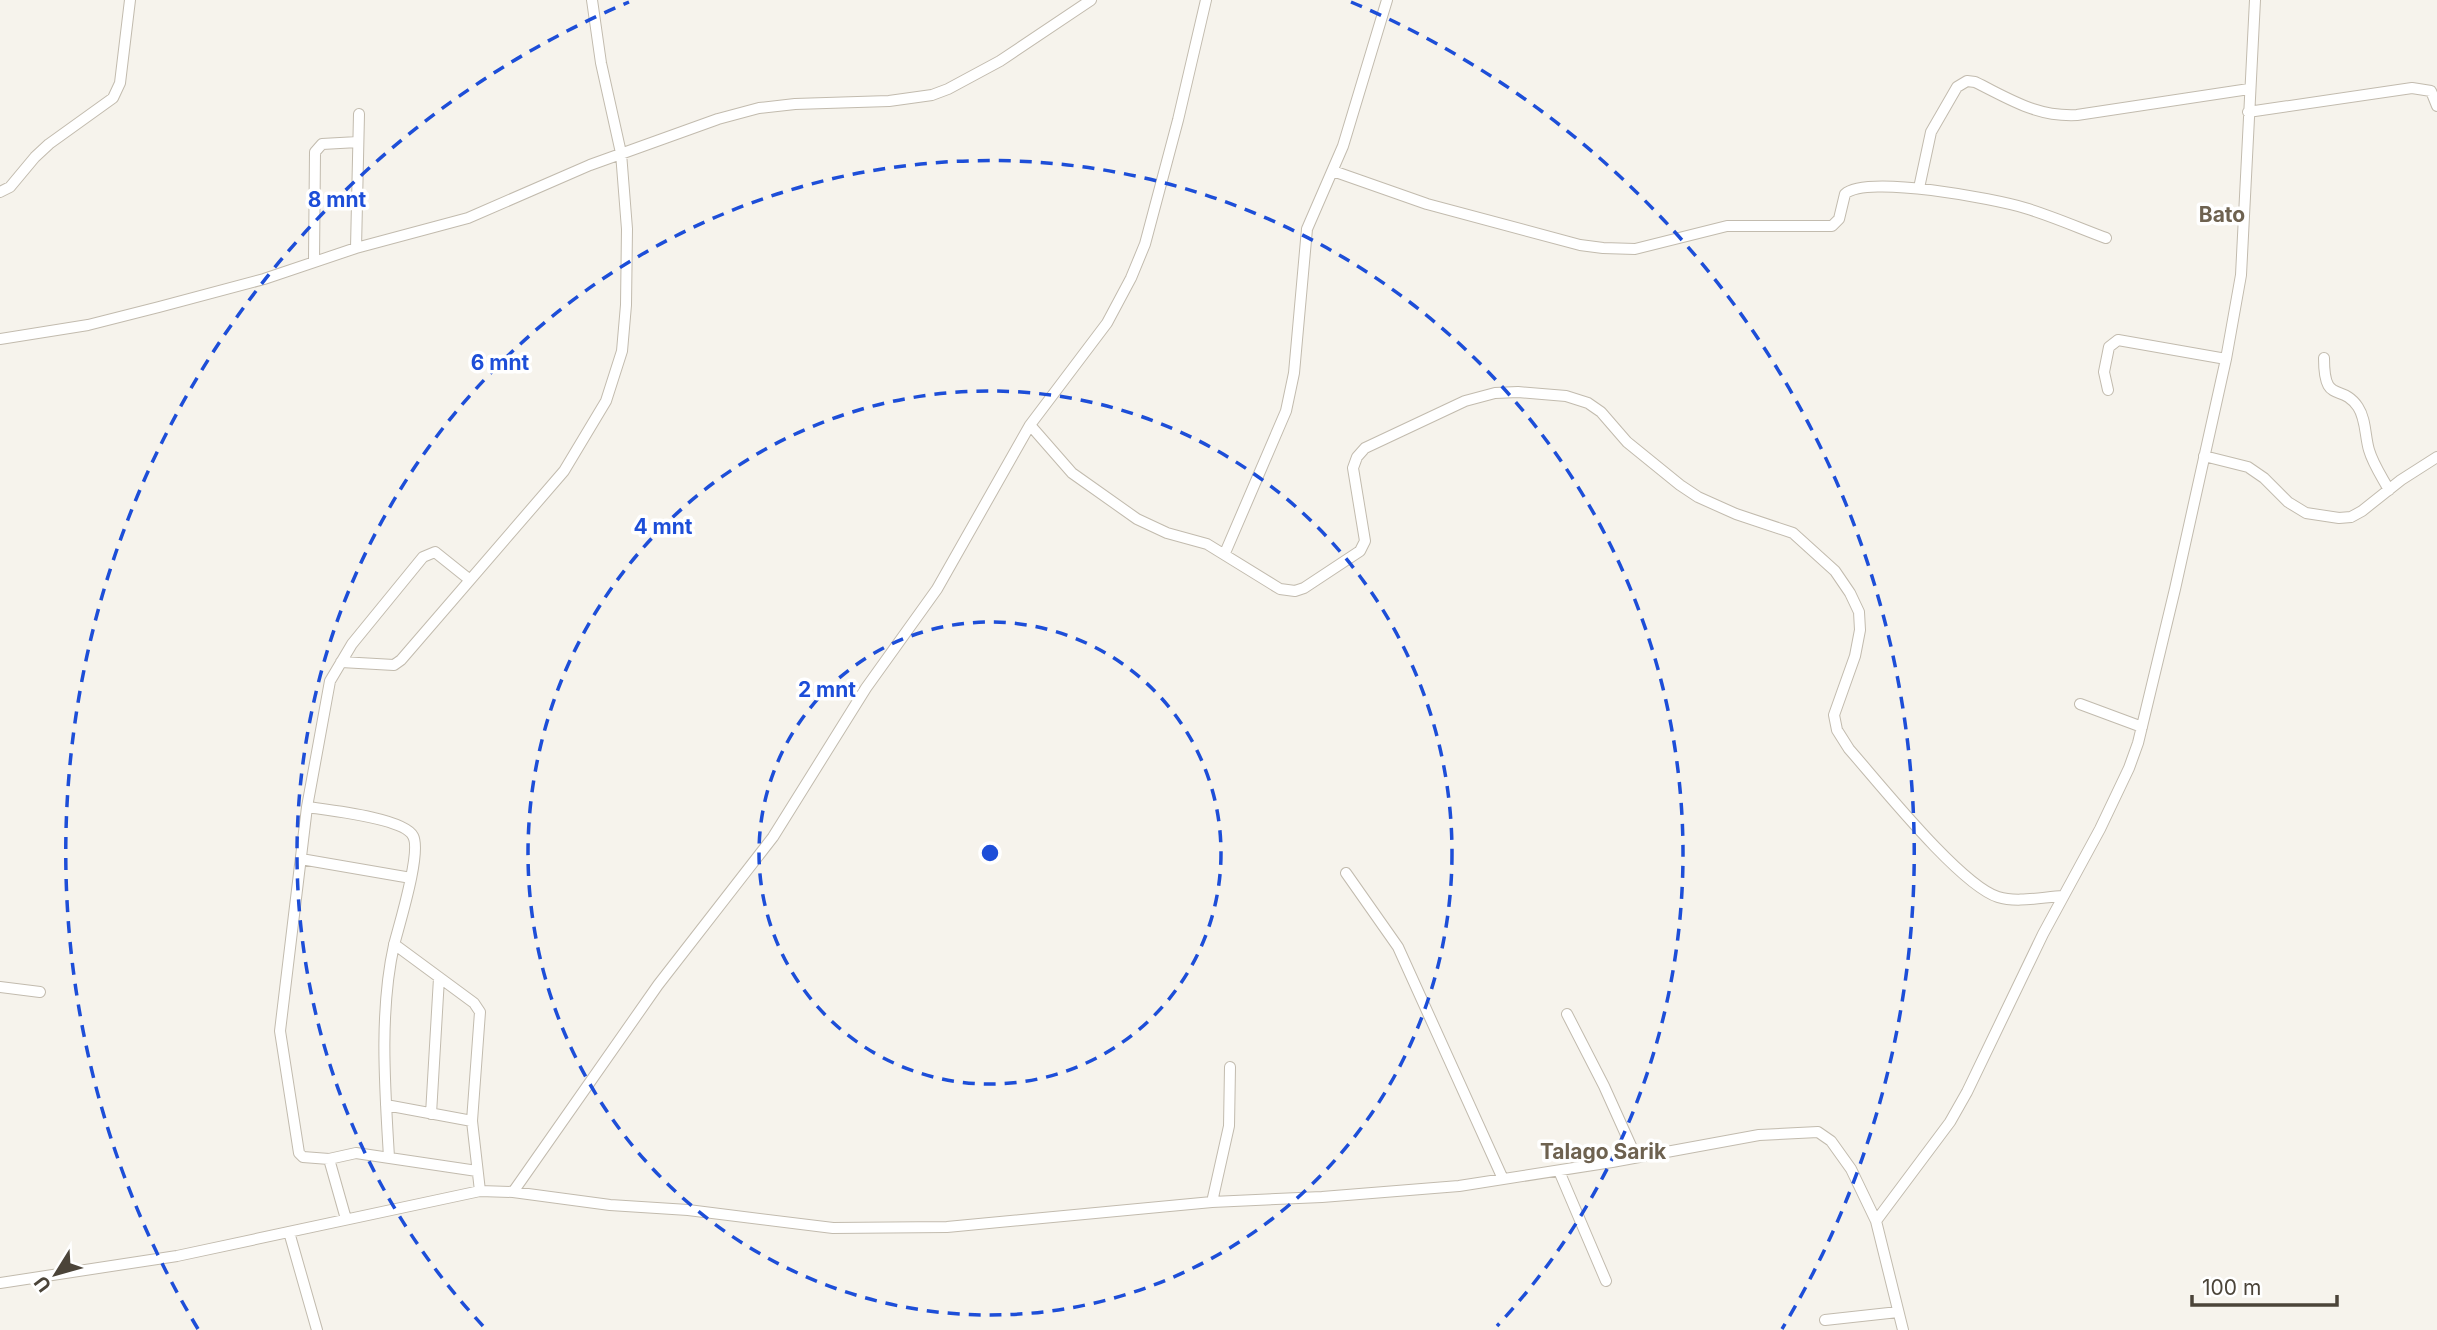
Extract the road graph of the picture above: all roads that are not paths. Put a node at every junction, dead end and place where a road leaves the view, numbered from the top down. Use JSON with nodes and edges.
{"nodes":[{"id":1,"x":130,"y":0,"type":"edge"},
{"id":2,"x":592,"y":0,"type":"edge"},
{"id":3,"x":1091,"y":0,"type":"edge"},
{"id":4,"x":1206,"y":0,"type":"edge"},
{"id":5,"x":1387,"y":0,"type":"edge"},
{"id":6,"x":2255,"y":0,"type":"edge"},
{"id":7,"x":2249,"y":89,"type":"junction"},
{"id":8,"x":2437,"y":106,"type":"edge"},
{"id":9,"x":2248,"y":112,"type":"junction"},
{"id":10,"x":359,"y":114,"type":"dead end"},
{"id":11,"x":358,"y":142,"type":"junction"},
{"id":12,"x":621,"y":153,"type":"junction"},
{"id":13,"x":1333,"y":170,"type":"junction"},
{"id":14,"x":1919,"y":188,"type":"junction"},
{"id":15,"x":0,"y":192,"type":"edge"},
{"id":16,"x":2106,"y":238,"type":"dead end"},
{"id":17,"x":356,"y":248,"type":"junction"},
{"id":18,"x":314,"y":261,"type":"junction"},
{"id":19,"x":0,"y":339,"type":"edge"},
{"id":20,"x":2324,"y":358,"type":"dead end"},
{"id":21,"x":2226,"y":359,"type":"junction"},
{"id":22,"x":2108,"y":390,"type":"dead end"},
{"id":23,"x":1030,"y":425,"type":"junction"},
{"id":24,"x":2204,"y":456,"type":"junction"},
{"id":25,"x":2437,"y":457,"type":"edge"},
{"id":26,"x":2389,"y":489,"type":"junction"},
{"id":27,"x":1225,"y":553,"type":"junction"},
{"id":28,"x":470,"y":580,"type":"junction"},
{"id":29,"x":341,"y":662,"type":"junction"},
{"id":30,"x":2080,"y":704,"type":"dead end"},
{"id":31,"x":2142,"y":727,"type":"junction"},
{"id":32,"x":307,"y":807,"type":"junction"},
{"id":33,"x":301,"y":859,"type":"junction"},
{"id":34,"x":1346,"y":873,"type":"dead end"},
{"id":35,"x":411,"y":878,"type":"junction"},
{"id":36,"x":2063,"y":896,"type":"junction"},
{"id":37,"x":394,"y":944,"type":"junction"},
{"id":38,"x":439,"y":978,"type":"junction"},
{"id":39,"x":0,"y":987,"type":"edge"},
{"id":40,"x":40,"y":992,"type":"dead end"},
{"id":41,"x":1567,"y":1014,"type":"dead end"},
{"id":42,"x":1230,"y":1068,"type":"dead end"},
{"id":43,"x":386,"y":1105,"type":"junction"},
{"id":44,"x":431,"y":1114,"type":"junction"},
{"id":45,"x":472,"y":1121,"type":"junction"},
{"id":46,"x":389,"y":1157,"type":"junction"},
{"id":47,"x":1636,"y":1157,"type":"junction"},
{"id":48,"x":329,"y":1159,"type":"junction"},
{"id":49,"x":477,"y":1171,"type":"junction"},
{"id":50,"x":1559,"y":1171,"type":"junction"},
{"id":51,"x":1503,"y":1179,"type":"junction"},
{"id":52,"x":480,"y":1191,"type":"junction"},
{"id":53,"x":513,"y":1192,"type":"junction"},
{"id":54,"x":1212,"y":1202,"type":"junction"},
{"id":55,"x":346,"y":1219,"type":"junction"},
{"id":56,"x":1877,"y":1221,"type":"junction"},
{"id":57,"x":289,"y":1232,"type":"junction"},
{"id":58,"x":1606,"y":1281,"type":"dead end"},
{"id":59,"x":0,"y":1283,"type":"edge"},
{"id":60,"x":1898,"y":1312,"type":"junction"},
{"id":61,"x":1825,"y":1320,"type":"dead end"},
{"id":62,"x":317,"y":1330,"type":"edge"},
{"id":63,"x":1903,"y":1330,"type":"edge"}],
"edges":[{"from":1,"to":15,"type":"street"},
{"from":2,"to":12,"type":"street"},
{"from":3,"to":12,"type":"street"},
{"from":4,"to":23,"type":"street"},
{"from":5,"to":13,"type":"street"},
{"from":6,"to":7,"type":"street"},
{"from":7,"to":9,"type":"street"},
{"from":7,"to":14,"type":"street"},
{"from":8,"to":9,"type":"street"},
{"from":9,"to":21,"type":"street"},
{"from":10,"to":11,"type":"street"},
{"from":11,"to":17,"type":"street"},
{"from":11,"to":18,"type":"street"},
{"from":12,"to":17,"type":"street"},
{"from":12,"to":28,"type":"street"},
{"from":13,"to":14,"type":"street"},
{"from":13,"to":27,"type":"street"},
{"from":14,"to":16,"type":"street"},
{"from":17,"to":18,"type":"street"},
{"from":18,"to":19,"type":"street"},
{"from":20,"to":26,"type":"street"},
{"from":21,"to":22,"type":"street"},
{"from":21,"to":24,"type":"street"},
{"from":23,"to":27,"type":"street"},
{"from":23,"to":53,"type":"street"},
{"from":24,"to":26,"type":"street"},
{"from":24,"to":31,"type":"street"},
{"from":25,"to":26,"type":"street"},
{"from":27,"to":36,"type":"street"},
{"from":28,"to":29,"type":"street"},
{"from":28,"to":29,"type":"street"},
{"from":29,"to":32,"type":"street"},
{"from":30,"to":31,"type":"street"},
{"from":31,"to":36,"type":"street"},
{"from":32,"to":33,"type":"street"},
{"from":32,"to":35,"type":"street"},
{"from":33,"to":35,"type":"street"},
{"from":33,"to":48,"type":"street"},
{"from":34,"to":51,"type":"street"},
{"from":35,"to":37,"type":"street"},
{"from":36,"to":56,"type":"street"},
{"from":37,"to":38,"type":"street"},
{"from":37,"to":43,"type":"street"},
{"from":38,"to":44,"type":"street"},
{"from":38,"to":45,"type":"street"},
{"from":39,"to":40,"type":"street"},
{"from":41,"to":47,"type":"street"},
{"from":42,"to":54,"type":"street"},
{"from":43,"to":44,"type":"street"},
{"from":43,"to":46,"type":"street"},
{"from":44,"to":45,"type":"street"},
{"from":45,"to":49,"type":"street"},
{"from":46,"to":48,"type":"street"},
{"from":46,"to":49,"type":"street"},
{"from":47,"to":50,"type":"street"},
{"from":47,"to":56,"type":"street"},
{"from":48,"to":55,"type":"street"},
{"from":49,"to":52,"type":"street"},
{"from":50,"to":51,"type":"street"},
{"from":50,"to":58,"type":"street"},
{"from":51,"to":54,"type":"street"},
{"from":52,"to":53,"type":"street"},
{"from":52,"to":55,"type":"street"},
{"from":53,"to":54,"type":"street"},
{"from":55,"to":57,"type":"street"},
{"from":56,"to":60,"type":"street"},
{"from":57,"to":59,"type":"street"},
{"from":57,"to":62,"type":"street"},
{"from":60,"to":61,"type":"street"},
{"from":60,"to":63,"type":"street"}]}
